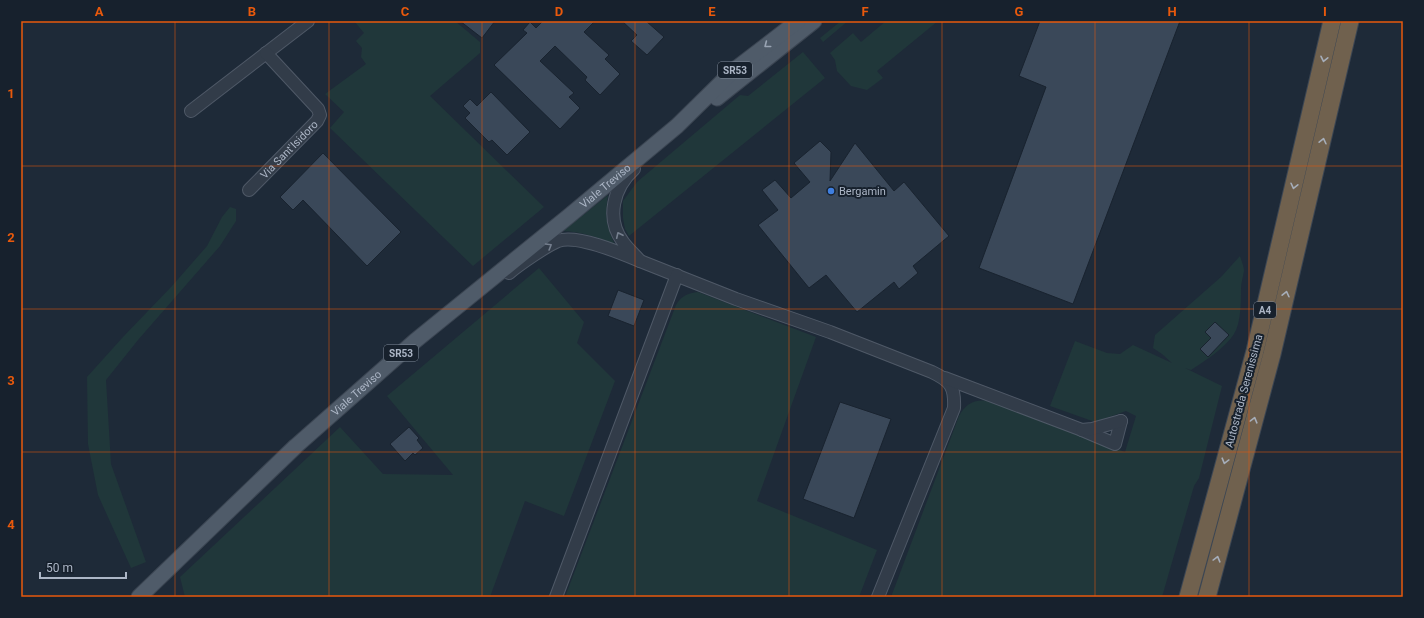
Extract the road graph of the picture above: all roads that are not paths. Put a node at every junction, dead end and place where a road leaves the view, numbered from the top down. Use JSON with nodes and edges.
{"nodes":[{"id":1,"x":308,"y":21,"type":"edge"},
{"id":2,"x":814,"y":21,"type":"edge"},
{"id":3,"x":1332,"y":21,"type":"edge"},
{"id":4,"x":1350,"y":21,"type":"edge"},
{"id":5,"x":799,"y":27,"type":"edge"},
{"id":6,"x":266,"y":53,"type":"junction"},
{"id":7,"x":191,"y":111,"type":"dead end"},
{"id":8,"x":677,"y":126,"type":"junction"},
{"id":9,"x":249,"y":190,"type":"dead end"},
{"id":10,"x":640,"y":261,"type":"junction"},
{"id":11,"x":677,"y":275,"type":"junction"},
{"id":12,"x":414,"y":341,"type":"junction"},
{"id":13,"x":945,"y":378,"type":"junction"},
{"id":14,"x":1082,"y":430,"type":"dead end"},
{"id":15,"x":139,"y":597,"type":"edge"},
{"id":16,"x":556,"y":597,"type":"edge"},
{"id":17,"x":878,"y":597,"type":"edge"},
{"id":18,"x":1188,"y":597,"type":"edge"},
{"id":19,"x":1207,"y":597,"type":"edge"}],
"edges":[{"from":1,"to":6,"type":"street"},
{"from":2,"to":5,"type":"main road"},
{"from":3,"to":18,"type":"highway","name":"Autostrada Serenissima","number":"A4","one_way":true},
{"from":19,"to":4,"type":"highway","name":"Autostrada Serenissima","number":"A4","one_way":true},
{"from":5,"to":8,"type":"main road","number":"SR53"},
{"from":6,"to":7,"type":"street"},
{"from":6,"to":9,"type":"street","name":"Via Sant'Isidoro"},
{"from":10,"to":8,"type":"street","one_way":true},
{"from":8,"to":12,"type":"main road","name":"Viale Treviso","number":"SR53"},
{"from":10,"to":11,"type":"street"},
{"from":12,"to":10,"type":"street","one_way":true},
{"from":11,"to":13,"type":"street"},
{"from":11,"to":16,"type":"street"},
{"from":12,"to":15,"type":"main road","name":"Viale Treviso","number":"SR53"},
{"from":13,"to":14,"type":"street"},
{"from":13,"to":17,"type":"street"}]}
